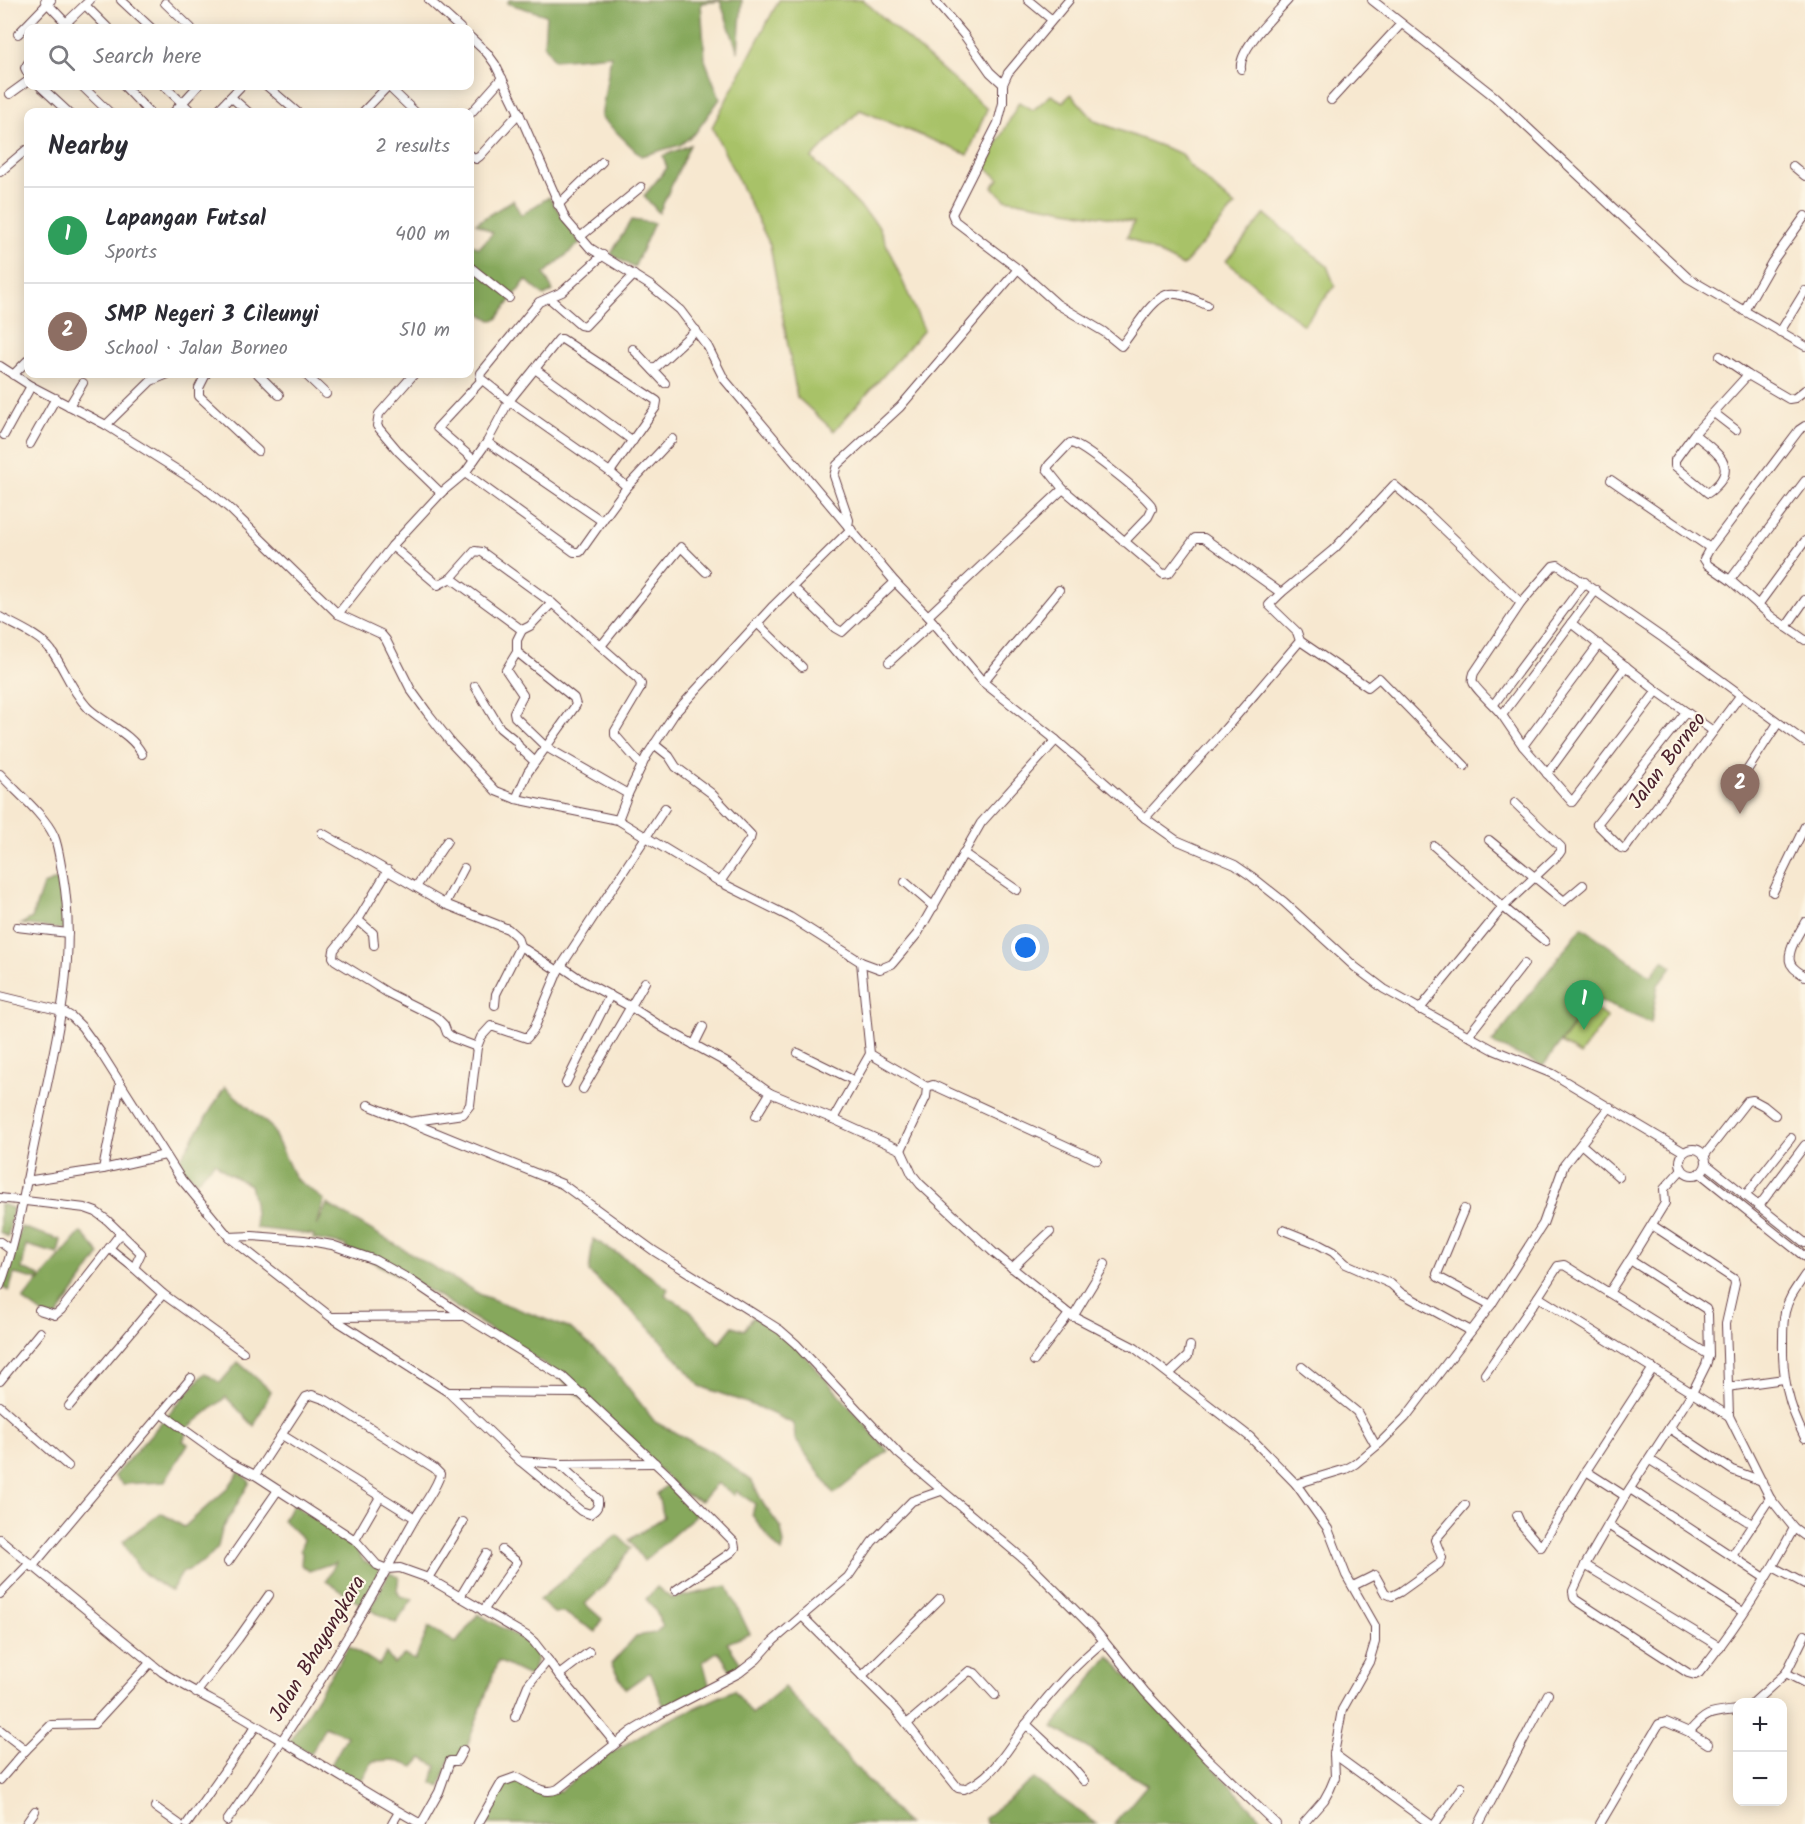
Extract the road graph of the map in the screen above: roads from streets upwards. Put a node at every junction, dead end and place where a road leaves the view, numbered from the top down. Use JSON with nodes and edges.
{"nodes":[{"id":1,"x":121,"y":0,"type":"edge"},
{"id":2,"x":429,"y":0,"type":"edge"},
{"id":3,"x":1028,"y":0,"type":"edge"},
{"id":4,"x":1069,"y":0,"type":"edge"},
{"id":5,"x":1288,"y":0,"type":"edge"},
{"id":6,"x":1372,"y":0,"type":"edge"},
{"id":7,"x":47,"y":1,"type":"edge"},
{"id":8,"x":936,"y":2,"type":"dead end"},
{"id":9,"x":88,"y":3,"type":"edge"},
{"id":10,"x":165,"y":3,"type":"dead end"},
{"id":11,"x":1382,"y":3,"type":"edge"},
{"id":12,"x":1052,"y":19,"type":"junction"},
{"id":13,"x":27,"y":24,"type":"edge"},
{"id":14,"x":64,"y":24,"type":"edge"},
{"id":15,"x":69,"y":24,"type":"edge"},
{"id":16,"x":105,"y":24,"type":"edge"},
{"id":17,"x":147,"y":24,"type":"edge"},
{"id":18,"x":187,"y":24,"type":"edge"},
{"id":19,"x":456,"y":24,"type":"edge"},
{"id":20,"x":1401,"y":24,"type":"junction"},
{"id":21,"x":24,"y":27,"type":"edge"},
{"id":22,"x":18,"y":34,"type":"dead end"},
{"id":23,"x":474,"y":41,"type":"edge"},
{"id":24,"x":1241,"y":69,"type":"dead end"},
{"id":25,"x":502,"y":78,"type":"junction"},
{"id":26,"x":24,"y":84,"type":"edge"},
{"id":27,"x":1003,"y":84,"type":"junction"},
{"id":28,"x":44,"y":90,"type":"edge"},
{"id":29,"x":86,"y":90,"type":"edge"},
{"id":30,"x":128,"y":90,"type":"edge"},
{"id":31,"x":168,"y":90,"type":"edge"},
{"id":32,"x":194,"y":90,"type":"edge"},
{"id":33,"x":237,"y":90,"type":"edge"},
{"id":34,"x":272,"y":90,"type":"edge"},
{"id":35,"x":384,"y":90,"type":"edge"},
{"id":36,"x":392,"y":90,"type":"edge"},
{"id":37,"x":10,"y":94,"type":"dead end"},
{"id":38,"x":231,"y":97,"type":"junction"},
{"id":39,"x":1331,"y":100,"type":"dead end"},
{"id":40,"x":182,"y":104,"type":"junction"},
{"id":41,"x":62,"y":108,"type":"edge"},
{"id":42,"x":105,"y":108,"type":"edge"},
{"id":43,"x":144,"y":108,"type":"edge"},
{"id":44,"x":178,"y":108,"type":"edge"},
{"id":45,"x":187,"y":108,"type":"edge"},
{"id":46,"x":220,"y":108,"type":"edge"},
{"id":47,"x":243,"y":108,"type":"edge"},
{"id":48,"x":292,"y":108,"type":"edge"},
{"id":49,"x":367,"y":108,"type":"edge"},
{"id":50,"x":411,"y":108,"type":"edge"},
{"id":51,"x":474,"y":110,"type":"edge"},
{"id":52,"x":519,"y":113,"type":"junction"},
{"id":53,"x":24,"y":153,"type":"edge"},
{"id":54,"x":474,"y":158,"type":"edge"},
{"id":55,"x":602,"y":162,"type":"dead end"},
{"id":56,"x":1793,"y":166,"type":"dead end"},
{"id":57,"x":0,"y":172,"type":"edge"},
{"id":58,"x":1805,"y":176,"type":"edge"},
{"id":59,"x":641,"y":188,"type":"dead end"},
{"id":60,"x":558,"y":206,"type":"junction"},
{"id":61,"x":1805,"y":216,"type":"edge"},
{"id":62,"x":580,"y":237,"type":"junction"},
{"id":63,"x":603,"y":255,"type":"junction"},
{"id":64,"x":1018,"y":269,"type":"junction"},
{"id":65,"x":474,"y":270,"type":"edge"},
{"id":66,"x":634,"y":275,"type":"junction"},
{"id":67,"x":1805,"y":291,"type":"edge"},
{"id":68,"x":509,"y":298,"type":"dead end"},
{"id":69,"x":549,"y":298,"type":"junction"},
{"id":70,"x":1207,"y":305,"type":"dead end"},
{"id":71,"x":1744,"y":311,"type":"junction"},
{"id":72,"x":696,"y":330,"type":"junction"},
{"id":73,"x":1780,"y":332,"type":"junction"},
{"id":74,"x":1805,"y":346,"type":"edge"},
{"id":75,"x":633,"y":350,"type":"dead end"},
{"id":76,"x":1720,"y":356,"type":"dead end"},
{"id":77,"x":24,"y":364,"type":"edge"},
{"id":78,"x":0,"y":366,"type":"edge"},
{"id":79,"x":535,"y":369,"type":"junction"},
{"id":80,"x":653,"y":370,"type":"junction"},
{"id":81,"x":13,"y":375,"type":"junction"},
{"id":82,"x":1748,"y":375,"type":"junction"},
{"id":83,"x":158,"y":378,"type":"edge"},
{"id":84,"x":204,"y":378,"type":"edge"},
{"id":85,"x":262,"y":378,"type":"edge"},
{"id":86,"x":309,"y":378,"type":"edge"},
{"id":87,"x":410,"y":378,"type":"edge"},
{"id":88,"x":481,"y":381,"type":"junction"},
{"id":89,"x":83,"y":383,"type":"dead end"},
{"id":90,"x":665,"y":383,"type":"dead end"},
{"id":91,"x":31,"y":386,"type":"junction"},
{"id":92,"x":1805,"y":390,"type":"edge"},
{"id":93,"x":326,"y":394,"type":"dead end"},
{"id":94,"x":279,"y":395,"type":"dead end"},
{"id":95,"x":56,"y":398,"type":"junction"},
{"id":96,"x":508,"y":401,"type":"junction"},
{"id":97,"x":69,"y":406,"type":"junction"},
{"id":98,"x":1714,"y":413,"type":"junction"},
{"id":99,"x":106,"y":425,"type":"junction"},
{"id":100,"x":1805,"y":426,"type":"edge"},
{"id":101,"x":1736,"y":430,"type":"dead end"},
{"id":102,"x":1694,"y":434,"type":"junction"},
{"id":103,"x":4,"y":435,"type":"dead end"},
{"id":104,"x":672,"y":439,"type":"dead end"},
{"id":105,"x":633,"y":441,"type":"junction"},
{"id":106,"x":487,"y":442,"type":"junction"},
{"id":107,"x":30,"y":444,"type":"dead end"},
{"id":108,"x":258,"y":451,"type":"dead end"},
{"id":109,"x":474,"y":460,"type":"junction"},
{"id":110,"x":610,"y":472,"type":"junction"},
{"id":111,"x":465,"y":473,"type":"junction"},
{"id":112,"x":1611,"y":480,"type":"dead end"},
{"id":113,"x":1805,"y":481,"type":"edge"},
{"id":114,"x":627,"y":487,"type":"junction"},
{"id":115,"x":1063,"y":489,"type":"junction"},
{"id":116,"x":441,"y":493,"type":"junction"},
{"id":117,"x":602,"y":521,"type":"junction"},
{"id":118,"x":850,"y":528,"type":"junction"},
{"id":119,"x":1805,"y":541,"type":"edge"},
{"id":120,"x":1124,"y":542,"type":"junction"},
{"id":121,"x":392,"y":546,"type":"junction"},
{"id":122,"x":1710,"y":548,"type":"junction"},
{"id":123,"x":706,"y":572,"type":"dead end"},
{"id":124,"x":451,"y":578,"type":"junction"},
{"id":125,"x":1730,"y":580,"type":"junction"},
{"id":126,"x":895,"y":582,"type":"junction"},
{"id":127,"x":1585,"y":582,"type":"junction"},
{"id":128,"x":793,"y":587,"type":"junction"},
{"id":129,"x":1059,"y":590,"type":"dead end"},
{"id":130,"x":1596,"y":590,"type":"junction"},
{"id":131,"x":1281,"y":593,"type":"junction"},
{"id":132,"x":1805,"y":600,"type":"edge"},
{"id":133,"x":552,"y":603,"type":"junction"},
{"id":134,"x":1521,"y":603,"type":"junction"},
{"id":135,"x":1758,"y":605,"type":"junction"},
{"id":136,"x":338,"y":614,"type":"junction"},
{"id":137,"x":0,"y":617,"type":"edge"},
{"id":138,"x":931,"y":619,"type":"junction"},
{"id":139,"x":757,"y":623,"type":"junction"},
{"id":140,"x":1571,"y":623,"type":"junction"},
{"id":141,"x":1786,"y":627,"type":"junction"},
{"id":142,"x":522,"y":630,"type":"junction"},
{"id":143,"x":1805,"y":640,"type":"edge"},
{"id":144,"x":1300,"y":641,"type":"junction"},
{"id":145,"x":1599,"y":644,"type":"junction"},
{"id":146,"x":601,"y":646,"type":"junction"},
{"id":147,"x":517,"y":652,"type":"junction"},
{"id":148,"x":889,"y":662,"type":"dead end"},
{"id":149,"x":1626,"y":666,"type":"junction"},
{"id":150,"x":802,"y":667,"type":"dead end"},
{"id":151,"x":983,"y":682,"type":"junction"},
{"id":152,"x":475,"y":686,"type":"dead end"},
{"id":153,"x":1657,"y":691,"type":"junction"},
{"id":154,"x":1740,"y":696,"type":"junction"},
{"id":155,"x":1494,"y":704,"type":"junction"},
{"id":156,"x":1686,"y":711,"type":"junction"},
{"id":157,"x":1502,"y":715,"type":"junction"},
{"id":158,"x":1778,"y":723,"type":"junction"},
{"id":159,"x":1713,"y":731,"type":"junction"},
{"id":160,"x":1056,"y":740,"type":"junction"},
{"id":161,"x":1805,"y":742,"type":"edge"},
{"id":162,"x":654,"y":744,"type":"junction"},
{"id":163,"x":1523,"y":746,"type":"junction"},
{"id":164,"x":546,"y":747,"type":"junction"},
{"id":165,"x":142,"y":754,"type":"dead end"},
{"id":166,"x":535,"y":762,"type":"junction"},
{"id":167,"x":642,"y":766,"type":"junction"},
{"id":168,"x":1465,"y":766,"type":"dead end"},
{"id":169,"x":1748,"y":769,"type":"dead end"},
{"id":170,"x":0,"y":774,"type":"edge"},
{"id":171,"x":1547,"y":774,"type":"junction"},
{"id":172,"x":628,"y":794,"type":"junction"},
{"id":173,"x":516,"y":799,"type":"junction"},
{"id":174,"x":1515,"y":803,"type":"dead end"},
{"id":175,"x":665,"y":808,"type":"dead end"},
{"id":176,"x":1145,"y":818,"type":"junction"},
{"id":177,"x":618,"y":820,"type":"junction"},
{"id":178,"x":1805,"y":826,"type":"edge"},
{"id":179,"x":322,"y":833,"type":"dead end"},
{"id":180,"x":646,"y":837,"type":"junction"},
{"id":181,"x":1489,"y":840,"type":"dead end"},
{"id":182,"x":447,"y":841,"type":"dead end"},
{"id":183,"x":1434,"y":846,"type":"dead end"},
{"id":184,"x":963,"y":853,"type":"junction"},
{"id":185,"x":464,"y":868,"type":"dead end"},
{"id":186,"x":388,"y":870,"type":"junction"},
{"id":187,"x":1534,"y":877,"type":"junction"},
{"id":188,"x":720,"y":882,"type":"junction"},
{"id":189,"x":904,"y":882,"type":"dead end"},
{"id":190,"x":1583,"y":885,"type":"dead end"},
{"id":191,"x":416,"y":887,"type":"junction"},
{"id":192,"x":1017,"y":890,"type":"dead end"},
{"id":193,"x":1773,"y":892,"type":"dead end"},
{"id":194,"x":445,"y":904,"type":"junction"},
{"id":195,"x":934,"y":907,"type":"junction"},
{"id":196,"x":1503,"y":907,"type":"junction"},
{"id":197,"x":358,"y":920,"type":"junction"},
{"id":198,"x":1805,"y":922,"type":"edge"},
{"id":199,"x":17,"y":927,"type":"dead end"},
{"id":200,"x":68,"y":933,"type":"junction"},
{"id":201,"x":1545,"y":941,"type":"dead end"},
{"id":202,"x":374,"y":945,"type":"dead end"},
{"id":203,"x":520,"y":946,"type":"junction"},
{"id":204,"x":861,"y":962,"type":"junction"},
{"id":205,"x":1524,"y":964,"type":"dead end"},
{"id":206,"x":559,"y":969,"type":"junction"},
{"id":207,"x":1805,"y":976,"type":"edge"},
{"id":208,"x":645,"y":982,"type":"dead end"},
{"id":209,"x":610,"y":995,"type":"junction"},
{"id":210,"x":0,"y":996,"type":"edge"},
{"id":211,"x":495,"y":1005,"type":"dead end"},
{"id":212,"x":631,"y":1007,"type":"junction"},
{"id":213,"x":1419,"y":1010,"type":"junction"},
{"id":214,"x":62,"y":1011,"type":"junction"},
{"id":215,"x":703,"y":1027,"type":"dead end"},
{"id":216,"x":1468,"y":1036,"type":"junction"},
{"id":217,"x":694,"y":1045,"type":"junction"},
{"id":218,"x":477,"y":1047,"type":"junction"},
{"id":219,"x":798,"y":1053,"type":"dead end"},
{"id":220,"x":870,"y":1054,"type":"junction"},
{"id":221,"x":855,"y":1081,"type":"junction"},
{"id":222,"x":566,"y":1083,"type":"dead end"},
{"id":223,"x":120,"y":1085,"type":"junction"},
{"id":224,"x":927,"y":1087,"type":"junction"},
{"id":225,"x":584,"y":1089,"type":"dead end"},
{"id":226,"x":770,"y":1093,"type":"junction"},
{"id":227,"x":368,"y":1105,"type":"dead end"},
{"id":228,"x":1610,"y":1107,"type":"junction"},
{"id":229,"x":1774,"y":1115,"type":"dead end"},
{"id":230,"x":756,"y":1116,"type":"dead end"},
{"id":231,"x":833,"y":1119,"type":"junction"},
{"id":232,"x":406,"y":1122,"type":"junction"},
{"id":233,"x":1791,"y":1138,"type":"dead end"},
{"id":234,"x":1582,"y":1145,"type":"junction"},
{"id":235,"x":1805,"y":1145,"type":"edge"},
{"id":236,"x":901,"y":1150,"type":"junction"},
{"id":237,"x":1684,"y":1152,"type":"junction"},
{"id":238,"x":165,"y":1155,"type":"junction"},
{"id":239,"x":1097,"y":1160,"type":"dead end"},
{"id":240,"x":1705,"y":1160,"type":"junction"},
{"id":241,"x":103,"y":1169,"type":"junction"},
{"id":242,"x":1682,"y":1169,"type":"junction"},
{"id":243,"x":1700,"y":1173,"type":"junction"},
{"id":244,"x":1619,"y":1177,"type":"dead end"},
{"id":245,"x":26,"y":1181,"type":"junction"},
{"id":246,"x":1745,"y":1196,"type":"junction"},
{"id":247,"x":0,"y":1198,"type":"edge"},
{"id":248,"x":23,"y":1202,"type":"junction"},
{"id":249,"x":1759,"y":1206,"type":"junction"},
{"id":250,"x":1464,"y":1209,"type":"dead end"},
{"id":251,"x":1652,"y":1225,"type":"junction"},
{"id":252,"x":1283,"y":1230,"type":"dead end"},
{"id":253,"x":1050,"y":1232,"type":"dead end"},
{"id":254,"x":121,"y":1233,"type":"junction"},
{"id":255,"x":229,"y":1237,"type":"junction"},
{"id":256,"x":0,"y":1242,"type":"edge"},
{"id":257,"x":1805,"y":1243,"type":"edge"},
{"id":258,"x":109,"y":1248,"type":"junction"},
{"id":259,"x":11,"y":1250,"type":"junction"},
{"id":260,"x":1805,"y":1257,"type":"edge"},
{"id":261,"x":1630,"y":1260,"type":"junction"},
{"id":262,"x":1106,"y":1264,"type":"dead end"},
{"id":263,"x":134,"y":1268,"type":"junction"},
{"id":264,"x":1012,"y":1268,"type":"junction"},
{"id":265,"x":1805,"y":1275,"type":"edge"},
{"id":266,"x":0,"y":1286,"type":"edge"},
{"id":267,"x":1609,"y":1293,"type":"junction"},
{"id":268,"x":163,"y":1294,"type":"junction"},
{"id":269,"x":1538,"y":1297,"type":"junction"},
{"id":270,"x":1491,"y":1305,"type":"junction"},
{"id":271,"x":39,"y":1310,"type":"dead end"},
{"id":272,"x":1071,"y":1315,"type":"junction"},
{"id":273,"x":464,"y":1316,"type":"junction"},
{"id":274,"x":331,"y":1317,"type":"junction"},
{"id":275,"x":1471,"y":1331,"type":"junction"},
{"id":276,"x":40,"y":1332,"type":"dead end"},
{"id":277,"x":1190,"y":1346,"type":"dead end"},
{"id":278,"x":243,"y":1352,"type":"dead end"},
{"id":279,"x":1709,"y":1354,"type":"junction"},
{"id":280,"x":1034,"y":1361,"type":"dead end"},
{"id":281,"x":1302,"y":1367,"type":"dead end"},
{"id":282,"x":1653,"y":1368,"type":"junction"},
{"id":283,"x":1170,"y":1373,"type":"junction"},
{"id":284,"x":1485,"y":1374,"type":"dead end"},
{"id":285,"x":191,"y":1378,"type":"dead end"},
{"id":286,"x":1784,"y":1379,"type":"junction"},
{"id":287,"x":0,"y":1381,"type":"edge"},
{"id":288,"x":1726,"y":1387,"type":"junction"},
{"id":289,"x":447,"y":1392,"type":"junction"},
{"id":290,"x":582,"y":1393,"type":"junction"},
{"id":291,"x":1692,"y":1393,"type":"junction"},
{"id":292,"x":0,"y":1406,"type":"edge"},
{"id":293,"x":69,"y":1406,"type":"dead end"},
{"id":294,"x":161,"y":1413,"type":"junction"},
{"id":295,"x":1729,"y":1416,"type":"junction"},
{"id":296,"x":1669,"y":1428,"type":"junction"},
{"id":297,"x":282,"y":1435,"type":"junction"},
{"id":298,"x":1805,"y":1438,"type":"edge"},
{"id":299,"x":1376,"y":1446,"type":"junction"},
{"id":300,"x":1650,"y":1460,"type":"junction"},
{"id":301,"x":520,"y":1461,"type":"junction"},
{"id":302,"x":656,"y":1463,"type":"junction"},
{"id":303,"x":559,"y":1464,"type":"junction"},
{"id":304,"x":68,"y":1466,"type":"dead end"},
{"id":305,"x":1586,"y":1471,"type":"junction"},
{"id":306,"x":255,"y":1475,"type":"junction"},
{"id":307,"x":1762,"y":1481,"type":"junction"},
{"id":308,"x":1296,"y":1484,"type":"junction"},
{"id":309,"x":278,"y":1490,"type":"junction"},
{"id":310,"x":941,"y":1491,"type":"junction"},
{"id":311,"x":1627,"y":1492,"type":"junction"},
{"id":312,"x":380,"y":1497,"type":"junction"},
{"id":313,"x":1770,"y":1498,"type":"junction"},
{"id":314,"x":1464,"y":1505,"type":"dead end"},
{"id":315,"x":1517,"y":1515,"type":"dead end"},
{"id":316,"x":415,"y":1518,"type":"junction"},
{"id":317,"x":463,"y":1522,"type":"dead end"},
{"id":318,"x":1752,"y":1524,"type":"junction"},
{"id":319,"x":1608,"y":1525,"type":"junction"},
{"id":320,"x":1794,"y":1528,"type":"junction"},
{"id":321,"x":1805,"y":1536,"type":"edge"},
{"id":322,"x":0,"y":1539,"type":"edge"},
{"id":323,"x":356,"y":1540,"type":"junction"},
{"id":324,"x":502,"y":1550,"type":"dead end"},
{"id":325,"x":486,"y":1554,"type":"dead end"},
{"id":326,"x":1732,"y":1556,"type":"junction"},
{"id":327,"x":228,"y":1562,"type":"dead end"},
{"id":328,"x":31,"y":1565,"type":"junction"},
{"id":329,"x":1585,"y":1565,"type":"junction"},
{"id":330,"x":1773,"y":1567,"type":"junction"},
{"id":331,"x":385,"y":1571,"type":"junction"},
{"id":332,"x":428,"y":1578,"type":"junction"},
{"id":333,"x":1765,"y":1578,"type":"junction"},
{"id":334,"x":1805,"y":1584,"type":"edge"},
{"id":335,"x":1353,"y":1586,"type":"junction"},
{"id":336,"x":676,"y":1590,"type":"dead end"},
{"id":337,"x":0,"y":1594,"type":"edge"},
{"id":338,"x":268,"y":1595,"type":"dead end"},
{"id":339,"x":460,"y":1597,"type":"junction"},
{"id":340,"x":940,"y":1599,"type":"dead end"},
{"id":341,"x":483,"y":1611,"type":"junction"},
{"id":342,"x":1743,"y":1612,"type":"junction"},
{"id":343,"x":802,"y":1616,"type":"junction"},
{"id":344,"x":1805,"y":1635,"type":"edge"},
{"id":345,"x":1104,"y":1641,"type":"junction"},
{"id":346,"x":1720,"y":1647,"type":"junction"},
{"id":347,"x":589,"y":1652,"type":"dead end"},
{"id":348,"x":548,"y":1660,"type":"junction"},
{"id":349,"x":150,"y":1663,"type":"junction"},
{"id":350,"x":1786,"y":1673,"type":"junction"},
{"id":351,"x":559,"y":1675,"type":"junction"},
{"id":352,"x":862,"y":1676,"type":"junction"},
{"id":353,"x":1805,"y":1683,"type":"edge"},
{"id":354,"x":196,"y":1693,"type":"junction"},
{"id":355,"x":1548,"y":1694,"type":"dead end"},
{"id":356,"x":995,"y":1695,"type":"dead end"},
{"id":357,"x":1758,"y":1698,"type":"edge"},
{"id":358,"x":1733,"y":1711,"type":"edge"},
{"id":359,"x":515,"y":1717,"type":"dead end"},
{"id":360,"x":908,"y":1723,"type":"junction"},
{"id":361,"x":1026,"y":1724,"type":"junction"},
{"id":362,"x":256,"y":1726,"type":"junction"},
{"id":363,"x":0,"y":1730,"type":"edge"},
{"id":364,"x":1689,"y":1732,"type":"junction"},
{"id":365,"x":282,"y":1742,"type":"junction"},
{"id":366,"x":615,"y":1743,"type":"junction"},
{"id":367,"x":1708,"y":1744,"type":"dead end"},
{"id":368,"x":26,"y":1750,"type":"junction"},
{"id":369,"x":463,"y":1750,"type":"dead end"},
{"id":370,"x":1334,"y":1754,"type":"junction"},
{"id":371,"x":0,"y":1780,"type":"edge"},
{"id":372,"x":1084,"y":1781,"type":"dead end"},
{"id":373,"x":1461,"y":1786,"type":"dead end"},
{"id":374,"x":155,"y":1806,"type":"dead end"},
{"id":375,"x":35,"y":1811,"type":"dead end"},
{"id":376,"x":399,"y":1812,"type":"junction"},
{"id":377,"x":227,"y":1821,"type":"dead end"},
{"id":378,"x":26,"y":1824,"type":"edge"},
{"id":379,"x":179,"y":1824,"type":"edge"},
{"id":380,"x":187,"y":1824,"type":"edge"},
{"id":381,"x":392,"y":1824,"type":"edge"},
{"id":382,"x":421,"y":1824,"type":"edge"},
{"id":383,"x":478,"y":1824,"type":"edge"},
{"id":384,"x":1276,"y":1824,"type":"edge"},
{"id":385,"x":1303,"y":1824,"type":"edge"},
{"id":386,"x":1430,"y":1824,"type":"edge"},
{"id":387,"x":1435,"y":1824,"type":"edge"},
{"id":388,"x":1479,"y":1824,"type":"edge"},
{"id":389,"x":1600,"y":1824,"type":"edge"}],
"edges":[{"from":1,"to":17,"type":"street"},
{"from":2,"to":19,"type":"street"},
{"from":3,"to":12,"type":"street"},
{"from":4,"to":12,"type":"street"},
{"from":5,"to":24,"type":"street"},
{"from":6,"to":11,"type":"street"},
{"from":7,"to":13,"type":"street"},
{"from":7,"to":14,"type":"street"},
{"from":8,"to":27,"type":"street"},
{"from":9,"to":15,"type":"street"},
{"from":9,"to":16,"type":"street"},
{"from":10,"to":18,"type":"street"},
{"from":11,"to":20,"type":"street"},
{"from":12,"to":27,"type":"street"},
{"from":20,"to":39,"type":"street"},
{"from":20,"to":71,"type":"street"},
{"from":21,"to":22,"type":"street"},
{"from":23,"to":25,"type":"street"},
{"from":25,"to":51,"type":"street"},
{"from":25,"to":52,"type":"street"},
{"from":26,"to":37,"type":"street"},
{"from":27,"to":64,"type":"street"},
{"from":28,"to":41,"type":"street"},
{"from":29,"to":42,"type":"street"},
{"from":30,"to":43,"type":"street"},
{"from":31,"to":40,"type":"street"},
{"from":32,"to":40,"type":"street"},
{"from":33,"to":38,"type":"street"},
{"from":34,"to":48,"type":"street"},
{"from":35,"to":49,"type":"street"},
{"from":36,"to":50,"type":"street"},
{"from":38,"to":46,"type":"street"},
{"from":38,"to":47,"type":"street"},
{"from":40,"to":44,"type":"street"},
{"from":40,"to":45,"type":"street"},
{"from":52,"to":54,"type":"street"},
{"from":52,"to":60,"type":"street"},
{"from":53,"to":57,"type":"street"},
{"from":55,"to":60,"type":"street"},
{"from":56,"to":58,"type":"street"},
{"from":59,"to":62,"type":"street"},
{"from":60,"to":62,"type":"street"},
{"from":61,"to":71,"type":"street"},
{"from":62,"to":63,"type":"street"},
{"from":63,"to":66,"type":"street"},
{"from":63,"to":69,"type":"street"},
{"from":64,"to":70,"type":"street"},
{"from":64,"to":118,"type":"street"},
{"from":65,"to":68,"type":"street"},
{"from":66,"to":69,"type":"street"},
{"from":66,"to":72,"type":"street"},
{"from":67,"to":73,"type":"street"},
{"from":69,"to":88,"type":"street"},
{"from":71,"to":73,"type":"street"},
{"from":72,"to":80,"type":"street"},
{"from":72,"to":118,"type":"street"},
{"from":73,"to":74,"type":"street"},
{"from":75,"to":80,"type":"street"},
{"from":76,"to":82,"type":"street"},
{"from":77,"to":81,"type":"street"},
{"from":78,"to":81,"type":"street"},
{"from":79,"to":96,"type":"street"},
{"from":79,"to":105,"type":"street"},
{"from":79,"to":105,"type":"street"},
{"from":80,"to":90,"type":"street"},
{"from":81,"to":91,"type":"street"},
{"from":82,"to":92,"type":"street"},
{"from":82,"to":98,"type":"street"},
{"from":83,"to":99,"type":"street"},
{"from":84,"to":108,"type":"street"},
{"from":85,"to":94,"type":"street"},
{"from":86,"to":93,"type":"street"},
{"from":87,"to":116,"type":"street"},
{"from":88,"to":96,"type":"street"},
{"from":88,"to":109,"type":"street"},
{"from":89,"to":97,"type":"street"},
{"from":91,"to":95,"type":"street"},
{"from":91,"to":103,"type":"street"},
{"from":95,"to":97,"type":"street"},
{"from":95,"to":107,"type":"street"},
{"from":96,"to":106,"type":"street"},
{"from":96,"to":110,"type":"street"},
{"from":97,"to":99,"type":"street"},
{"from":98,"to":101,"type":"street"},
{"from":98,"to":102,"type":"street"},
{"from":99,"to":136,"type":"street"},
{"from":100,"to":122,"type":"street"},
{"from":102,"to":102,"type":"street"},
{"from":104,"to":114,"type":"street"},
{"from":105,"to":110,"type":"street"},
{"from":106,"to":109,"type":"street"},
{"from":106,"to":117,"type":"street"},
{"from":109,"to":111,"type":"street"},
{"from":110,"to":114,"type":"street"},
{"from":111,"to":116,"type":"street"},
{"from":111,"to":117,"type":"street"},
{"from":112,"to":122,"type":"street"},
{"from":113,"to":125,"type":"street"},
{"from":114,"to":117,"type":"street"},
{"from":115,"to":120,"type":"street"},
{"from":115,"to":120,"type":"street"},
{"from":115,"to":138,"type":"street"},
{"from":116,"to":121,"type":"street"},
{"from":118,"to":126,"type":"street"},
{"from":118,"to":128,"type":"street"},
{"from":119,"to":135,"type":"street"},
{"from":120,"to":131,"type":"street"},
{"from":121,"to":124,"type":"street"},
{"from":121,"to":136,"type":"street"},
{"from":122,"to":125,"type":"street"},
{"from":123,"to":146,"type":"street"},
{"from":124,"to":133,"type":"street"},
{"from":124,"to":142,"type":"street"},
{"from":125,"to":135,"type":"street"},
{"from":126,"to":128,"type":"street"},
{"from":126,"to":138,"type":"street"},
{"from":127,"to":130,"type":"street"},
{"from":127,"to":134,"type":"street"},
{"from":127,"to":155,"type":"street"},
{"from":128,"to":139,"type":"street"},
{"from":129,"to":151,"type":"street"},
{"from":130,"to":140,"type":"street"},
{"from":130,"to":154,"type":"street"},
{"from":131,"to":134,"type":"street"},
{"from":131,"to":144,"type":"street"},
{"from":132,"to":141,"type":"street"},
{"from":133,"to":142,"type":"street"},
{"from":133,"to":146,"type":"street"},
{"from":134,"to":155,"type":"street"},
{"from":135,"to":141,"type":"street"},
{"from":136,"to":173,"type":"street"},
{"from":137,"to":165,"type":"street"},
{"from":138,"to":148,"type":"street"},
{"from":138,"to":151,"type":"street"},
{"from":139,"to":150,"type":"street"},
{"from":139,"to":162,"type":"street"},
{"from":140,"to":145,"type":"street"},
{"from":140,"to":157,"type":"street"},
{"from":141,"to":143,"type":"street"},
{"from":142,"to":147,"type":"street"},
{"from":144,"to":168,"type":"street"},
{"from":144,"to":176,"type":"street"},
{"from":145,"to":149,"type":"street"},
{"from":145,"to":163,"type":"street"},
{"from":146,"to":167,"type":"street"},
{"from":147,"to":164,"type":"street"},
{"from":147,"to":164,"type":"street"},
{"from":149,"to":153,"type":"street"},
{"from":149,"to":171,"type":"street"},
{"from":151,"to":160,"type":"street"},
{"from":152,"to":166,"type":"street"},
{"from":153,"to":156,"type":"street"},
{"from":153,"to":171,"type":"street"},
{"from":154,"to":158,"type":"street"},
{"from":154,"to":159,"type":"street","name":"Jalan Borneo"},
{"from":155,"to":157,"type":"street"},
{"from":156,"to":159,"type":"street"},
{"from":156,"to":159,"type":"street","name":"Jalan Borneo"},
{"from":157,"to":163,"type":"street"},
{"from":158,"to":161,"type":"street"},
{"from":158,"to":169,"type":"street"},
{"from":160,"to":176,"type":"street"},
{"from":160,"to":184,"type":"street"},
{"from":162,"to":167,"type":"street"},
{"from":162,"to":188,"type":"street"},
{"from":163,"to":171,"type":"street"},
{"from":164,"to":166,"type":"street"},
{"from":164,"to":172,"type":"street"},
{"from":166,"to":173,"type":"street"},
{"from":167,"to":172,"type":"street"},
{"from":170,"to":200,"type":"street"},
{"from":172,"to":177,"type":"street"},
{"from":173,"to":177,"type":"street"},
{"from":174,"to":187,"type":"street"},
{"from":175,"to":180,"type":"street"},
{"from":176,"to":213,"type":"street"},
{"from":177,"to":180,"type":"street"},
{"from":178,"to":193,"type":"street"},
{"from":179,"to":186,"type":"street"},
{"from":180,"to":188,"type":"street"},
{"from":180,"to":206,"type":"street"},
{"from":181,"to":187,"type":"street"},
{"from":182,"to":191,"type":"street"},
{"from":183,"to":196,"type":"street"},
{"from":184,"to":192,"type":"street"},
{"from":184,"to":195,"type":"street"},
{"from":185,"to":194,"type":"street"},
{"from":186,"to":191,"type":"street"},
{"from":186,"to":197,"type":"street"},
{"from":187,"to":190,"type":"street"},
{"from":187,"to":196,"type":"street"},
{"from":188,"to":204,"type":"street"},
{"from":189,"to":195,"type":"street"},
{"from":191,"to":194,"type":"street"},
{"from":194,"to":203,"type":"street"},
{"from":195,"to":204,"type":"street"},
{"from":196,"to":201,"type":"street"},
{"from":196,"to":213,"type":"street"},
{"from":197,"to":202,"type":"street"},
{"from":197,"to":218,"type":"street"},
{"from":198,"to":207,"type":"street"},
{"from":199,"to":200,"type":"street"},
{"from":200,"to":214,"type":"street"},
{"from":203,"to":206,"type":"street"},
{"from":203,"to":211,"type":"street"},
{"from":204,"to":220,"type":"street"},
{"from":205,"to":216,"type":"street"},
{"from":206,"to":209,"type":"street"},
{"from":206,"to":218,"type":"street"},
{"from":208,"to":212,"type":"street"},
{"from":209,"to":212,"type":"street"},
{"from":209,"to":222,"type":"street"},
{"from":210,"to":214,"type":"street"},
{"from":212,"to":217,"type":"street"},
{"from":212,"to":225,"type":"street"},
{"from":213,"to":216,"type":"street"},
{"from":214,"to":223,"type":"street"},
{"from":214,"to":245,"type":"street"},
{"from":215,"to":217,"type":"street"},
{"from":216,"to":228,"type":"street"},
{"from":217,"to":226,"type":"street"},
{"from":218,"to":232,"type":"street"},
{"from":219,"to":221,"type":"street"},
{"from":220,"to":221,"type":"street"},
{"from":220,"to":224,"type":"street"},
{"from":221,"to":231,"type":"street"},
{"from":223,"to":238,"type":"street"},
{"from":223,"to":241,"type":"street"},
{"from":224,"to":236,"type":"street"},
{"from":224,"to":239,"type":"street"},
{"from":226,"to":230,"type":"street"},
{"from":226,"to":231,"type":"street"},
{"from":227,"to":232,"type":"street"},
{"from":228,"to":234,"type":"street"},
{"from":228,"to":237,"type":"street"},
{"from":229,"to":240,"type":"street"},
{"from":231,"to":236,"type":"street"},
{"from":232,"to":310,"type":"street"},
{"from":233,"to":246,"type":"street"},
{"from":234,"to":244,"type":"street"},
{"from":234,"to":270,"type":"street"},
{"from":235,"to":249,"type":"street"},
{"from":236,"to":264,"type":"street"},
{"from":237,"to":240,"type":"street"},
{"from":237,"to":242,"type":"street"},
{"from":238,"to":241,"type":"street"},
{"from":238,"to":255,"type":"street"},
{"from":240,"to":243,"type":"street"},
{"from":240,"to":246,"type":"street"},
{"from":241,"to":245,"type":"street"},
{"from":242,"to":243,"type":"street"},
{"from":242,"to":251,"type":"street"},
{"from":243,"to":260,"type":"street"},
{"from":245,"to":248,"type":"street"},
{"from":246,"to":249,"type":"street"},
{"from":247,"to":248,"type":"street"},
{"from":248,"to":254,"type":"street"},
{"from":248,"to":259,"type":"street"},
{"from":249,"to":257,"type":"street"},
{"from":250,"to":270,"type":"street"},
{"from":251,"to":261,"type":"street"},
{"from":251,"to":288,"type":"street"},
{"from":252,"to":275,"type":"street"},
{"from":253,"to":264,"type":"street"},
{"from":254,"to":258,"type":"street"},
{"from":254,"to":263,"type":"street"},
{"from":255,"to":273,"type":"street"},
{"from":255,"to":274,"type":"street"},
{"from":256,"to":259,"type":"street"},
{"from":258,"to":263,"type":"street"},
{"from":258,"to":271,"type":"street"},
{"from":259,"to":266,"type":"street"},
{"from":261,"to":267,"type":"street"},
{"from":261,"to":279,"type":"street"},
{"from":262,"to":272,"type":"street"},
{"from":263,"to":268,"type":"street"},
{"from":264,"to":272,"type":"street"},
{"from":265,"to":286,"type":"street"},
{"from":267,"to":269,"type":"street"},
{"from":267,"to":279,"type":"street"},
{"from":268,"to":278,"type":"street"},
{"from":268,"to":293,"type":"street"},
{"from":269,"to":282,"type":"street"},
{"from":269,"to":284,"type":"street"},
{"from":270,"to":275,"type":"street"},
{"from":272,"to":280,"type":"street"},
{"from":272,"to":283,"type":"street"},
{"from":273,"to":274,"type":"street"},
{"from":273,"to":290,"type":"street"},
{"from":274,"to":289,"type":"street"},
{"from":275,"to":299,"type":"street"},
{"from":276,"to":287,"type":"street"},
{"from":277,"to":283,"type":"street"},
{"from":279,"to":291,"type":"street"},
{"from":281,"to":299,"type":"street"},
{"from":282,"to":291,"type":"street"},
{"from":282,"to":305,"type":"street"},
{"from":283,"to":308,"type":"street"},
{"from":285,"to":294,"type":"street"},
{"from":286,"to":288,"type":"street"},
{"from":286,"to":298,"type":"street"},
{"from":288,"to":295,"type":"street"},
{"from":289,"to":290,"type":"street"},
{"from":289,"to":301,"type":"street"},
{"from":290,"to":302,"type":"street"},
{"from":291,"to":295,"type":"street"},
{"from":291,"to":296,"type":"street"},
{"from":292,"to":304,"type":"street"},
{"from":294,"to":306,"type":"street"},
{"from":294,"to":328,"type":"street"},
{"from":295,"to":307,"type":"street"},
{"from":296,"to":300,"type":"street"},
{"from":296,"to":307,"type":"street"},
{"from":297,"to":306,"type":"street"},
{"from":297,"to":312,"type":"street"},
{"from":297,"to":316,"type":"street","name":"Jalan Bhayangkara"},
{"from":299,"to":308,"type":"street"},
{"from":300,"to":311,"type":"street"},
{"from":300,"to":318,"type":"street"},
{"from":301,"to":303,"type":"street"},
{"from":301,"to":303,"type":"street"},
{"from":302,"to":303,"type":"street"},
{"from":302,"to":336,"type":"street"},
{"from":305,"to":311,"type":"street"},
{"from":305,"to":315,"type":"street"},
{"from":306,"to":309,"type":"street"},
{"from":307,"to":313,"type":"street"},
{"from":308,"to":335,"type":"street"},
{"from":309,"to":323,"type":"street"},
{"from":309,"to":327,"type":"street"},
{"from":310,"to":343,"type":"street"},
{"from":310,"to":345,"type":"street"},
{"from":311,"to":319,"type":"street"},
{"from":311,"to":326,"type":"street"},
{"from":312,"to":316,"type":"street"},
{"from":312,"to":323,"type":"street"},
{"from":313,"to":318,"type":"street"},
{"from":313,"to":320,"type":"street"},
{"from":314,"to":335,"type":"street"},
{"from":316,"to":331,"type":"street","name":"Jalan Bhayangkara"},
{"from":317,"to":332,"type":"street"},
{"from":318,"to":326,"type":"street"},
{"from":319,"to":329,"type":"street"},
{"from":319,"to":342,"type":"street"},
{"from":320,"to":321,"type":"street"},
{"from":320,"to":330,"type":"street"},
{"from":322,"to":328,"type":"street"},
{"from":323,"to":331,"type":"street"},
{"from":324,"to":341,"type":"street"},
{"from":325,"to":339,"type":"street"},
{"from":326,"to":333,"type":"street"},
{"from":328,"to":337,"type":"street"},
{"from":328,"to":349,"type":"street"},
{"from":329,"to":346,"type":"street"},
{"from":329,"to":346,"type":"street"},
{"from":330,"to":333,"type":"street"},
{"from":330,"to":334,"type":"street"},
{"from":331,"to":332,"type":"street"},
{"from":331,"to":365,"type":"street","name":"Jalan Bhayangkara"},
{"from":332,"to":339,"type":"street"},
{"from":333,"to":342,"type":"street"},
{"from":335,"to":370,"type":"street"},
{"from":338,"to":354,"type":"street"},
{"from":339,"to":341,"type":"street"},
{"from":340,"to":352,"type":"street"},
{"from":341,"to":348,"type":"street"},
{"from":342,"to":346,"type":"street"},
{"from":343,"to":352,"type":"street"},
{"from":343,"to":366,"type":"street"},
{"from":344,"to":350,"type":"street"},
{"from":345,"to":361,"type":"street"},
{"from":345,"to":384,"type":"street"},
{"from":347,"to":351,"type":"street"},
{"from":348,"to":351,"type":"street"},
{"from":348,"to":359,"type":"street"},
{"from":349,"to":354,"type":"street"},
{"from":349,"to":368,"type":"street"},
{"from":350,"to":353,"type":"street"},
{"from":350,"to":357,"type":"street"},
{"from":351,"to":366,"type":"street"},
{"from":352,"to":360,"type":"street"},
{"from":354,"to":362,"type":"street"},
{"from":355,"to":388,"type":"street"},
{"from":356,"to":360,"type":"street"},
{"from":358,"to":364,"type":"street"},
{"from":360,"to":361,"type":"street"},
{"from":361,"to":372,"type":"street"},
{"from":362,"to":365,"type":"street"},
{"from":362,"to":380,"type":"street"},
{"from":363,"to":368,"type":"street"},
{"from":364,"to":367,"type":"street"},
{"from":364,"to":389,"type":"street"},
{"from":365,"to":376,"type":"street"},
{"from":365,"to":377,"type":"street","name":"Jalan Bhayangkara"},
{"from":366,"to":383,"type":"street"},
{"from":368,"to":371,"type":"street"},
{"from":369,"to":382,"type":"street"},
{"from":370,"to":385,"type":"street"},
{"from":370,"to":386,"type":"street"},
{"from":373,"to":387,"type":"street"},
{"from":374,"to":379,"type":"street"},
{"from":375,"to":378,"type":"street"},
{"from":376,"to":381,"type":"street"},
{"from":376,"to":382,"type":"street"}]}
